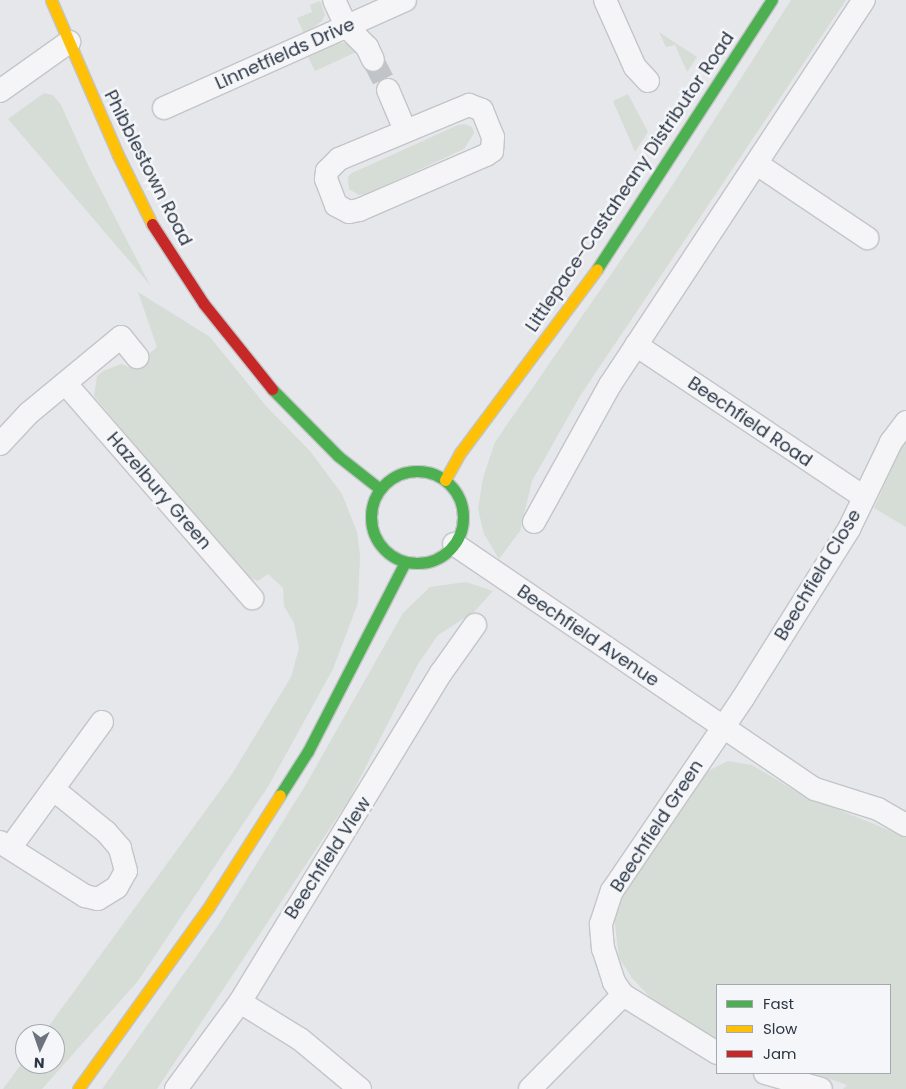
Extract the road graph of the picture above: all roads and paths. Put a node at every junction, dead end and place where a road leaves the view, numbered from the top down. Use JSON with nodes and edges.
{"nodes":[{"id":1,"x":51,"y":0,"type":"edge"},
{"id":2,"x":334,"y":0,"type":"edge"},
{"id":3,"x":405,"y":0,"type":"edge"},
{"id":4,"x":605,"y":0,"type":"edge"},
{"id":5,"x":772,"y":0,"type":"edge"},
{"id":6,"x":864,"y":0,"type":"edge"},
{"id":7,"x":346,"y":26,"type":"junction"},
{"id":8,"x":69,"y":42,"type":"junction"},
{"id":9,"x":373,"y":60,"type":"tunnel mouth"},
{"id":10,"x":648,"y":81,"type":"dead end"},
{"id":11,"x":388,"y":90,"type":"tunnel mouth"},
{"id":12,"x":0,"y":91,"type":"edge"},
{"id":13,"x":164,"y":108,"type":"dead end"},
{"id":14,"x":405,"y":130,"type":"junction"},
{"id":15,"x":757,"y":164,"type":"junction"},
{"id":16,"x":868,"y":238,"type":"dead end"},
{"id":17,"x":636,"y":345,"type":"junction"},
{"id":18,"x":137,"y":357,"type":"dead end"},
{"id":19,"x":66,"y":384,"type":"junction"},
{"id":20,"x":906,"y":422,"type":"edge"},
{"id":21,"x":0,"y":444,"type":"edge"},
{"id":22,"x":445,"y":480,"type":"junction"},
{"id":23,"x":380,"y":489,"type":"junction"},
{"id":24,"x":864,"y":497,"type":"junction"},
{"id":25,"x":534,"y":522,"type":"dead end"},
{"id":26,"x":454,"y":544,"type":"junction"},
{"id":27,"x":405,"y":562,"type":"junction"},
{"id":28,"x":252,"y":598,"type":"dead end"},
{"id":29,"x":475,"y":625,"type":"dead end"},
{"id":30,"x":102,"y":722,"type":"dead end"},
{"id":31,"x":724,"y":726,"type":"junction"},
{"id":32,"x":53,"y":789,"type":"junction"},
{"id":33,"x":906,"y":825,"type":"edge"},
{"id":34,"x":5,"y":845,"type":"edge"},
{"id":35,"x":623,"y":995,"type":"junction"},
{"id":36,"x":240,"y":1002,"type":"junction"},
{"id":37,"x":716,"y":1052,"type":"edge"},
{"id":38,"x":767,"y":1074,"type":"edge"},
{"id":39,"x":796,"y":1086,"type":"edge"},
{"id":40,"x":78,"y":1089,"type":"edge"},
{"id":41,"x":176,"y":1089,"type":"edge"},
{"id":42,"x":360,"y":1089,"type":"edge"},
{"id":43,"x":530,"y":1089,"type":"edge"},
{"id":44,"x":821,"y":1089,"type":"edge"}],
"edges":[{"from":1,"to":8,"type":"street","name":"Phibblestown Road"},
{"from":2,"to":7,"type":"street"},
{"from":3,"to":7,"type":"street","name":"Linnetfields Drive"},
{"from":4,"to":10,"type":"street"},
{"from":5,"to":22,"type":"street","name":"Littlepace-Castaheany Distributor Road"},
{"from":6,"to":15,"type":"street"},
{"from":7,"to":9,"type":"street"},
{"from":7,"to":13,"type":"street","name":"Linnetfields Drive"},
{"from":8,"to":12,"type":"street"},
{"from":8,"to":23,"type":"street","name":"Phibblestown Road"},
{"from":11,"to":14,"type":"street"},
{"from":14,"to":14,"type":"street"},
{"from":15,"to":16,"type":"street"},
{"from":15,"to":17,"type":"street"},
{"from":17,"to":24,"type":"street","name":"Beechfield Road"},
{"from":17,"to":25,"type":"street"},
{"from":18,"to":19,"type":"street"},
{"from":19,"to":21,"type":"street"},
{"from":19,"to":28,"type":"street","name":"Hazelbury Green"},
{"from":20,"to":24,"type":"street","name":"Beechfield Close"},
{"from":22,"to":23,"type":"street"},
{"from":22,"to":26,"type":"street"},
{"from":23,"to":27,"type":"street"},
{"from":24,"to":31,"type":"street","name":"Beechfield Close"},
{"from":26,"to":27,"type":"street"},
{"from":26,"to":31,"type":"street","name":"Beechfield Avenue"},
{"from":27,"to":40,"type":"street"},
{"from":29,"to":36,"type":"street","name":"Beechfield View"},
{"from":30,"to":32,"type":"street"},
{"from":31,"to":33,"type":"street","name":"Beechfield Avenue"},
{"from":31,"to":35,"type":"street","name":"Beechfield Green"},
{"from":32,"to":34,"type":"street"},
{"from":32,"to":34,"type":"street"},
{"from":35,"to":37,"type":"street","name":"Beechfield Green"},
{"from":35,"to":43,"type":"street"},
{"from":36,"to":41,"type":"street","name":"Beechfield View"},
{"from":36,"to":42,"type":"street"},
{"from":38,"to":39,"type":"street"},
{"from":39,"to":44,"type":"street"}]}
